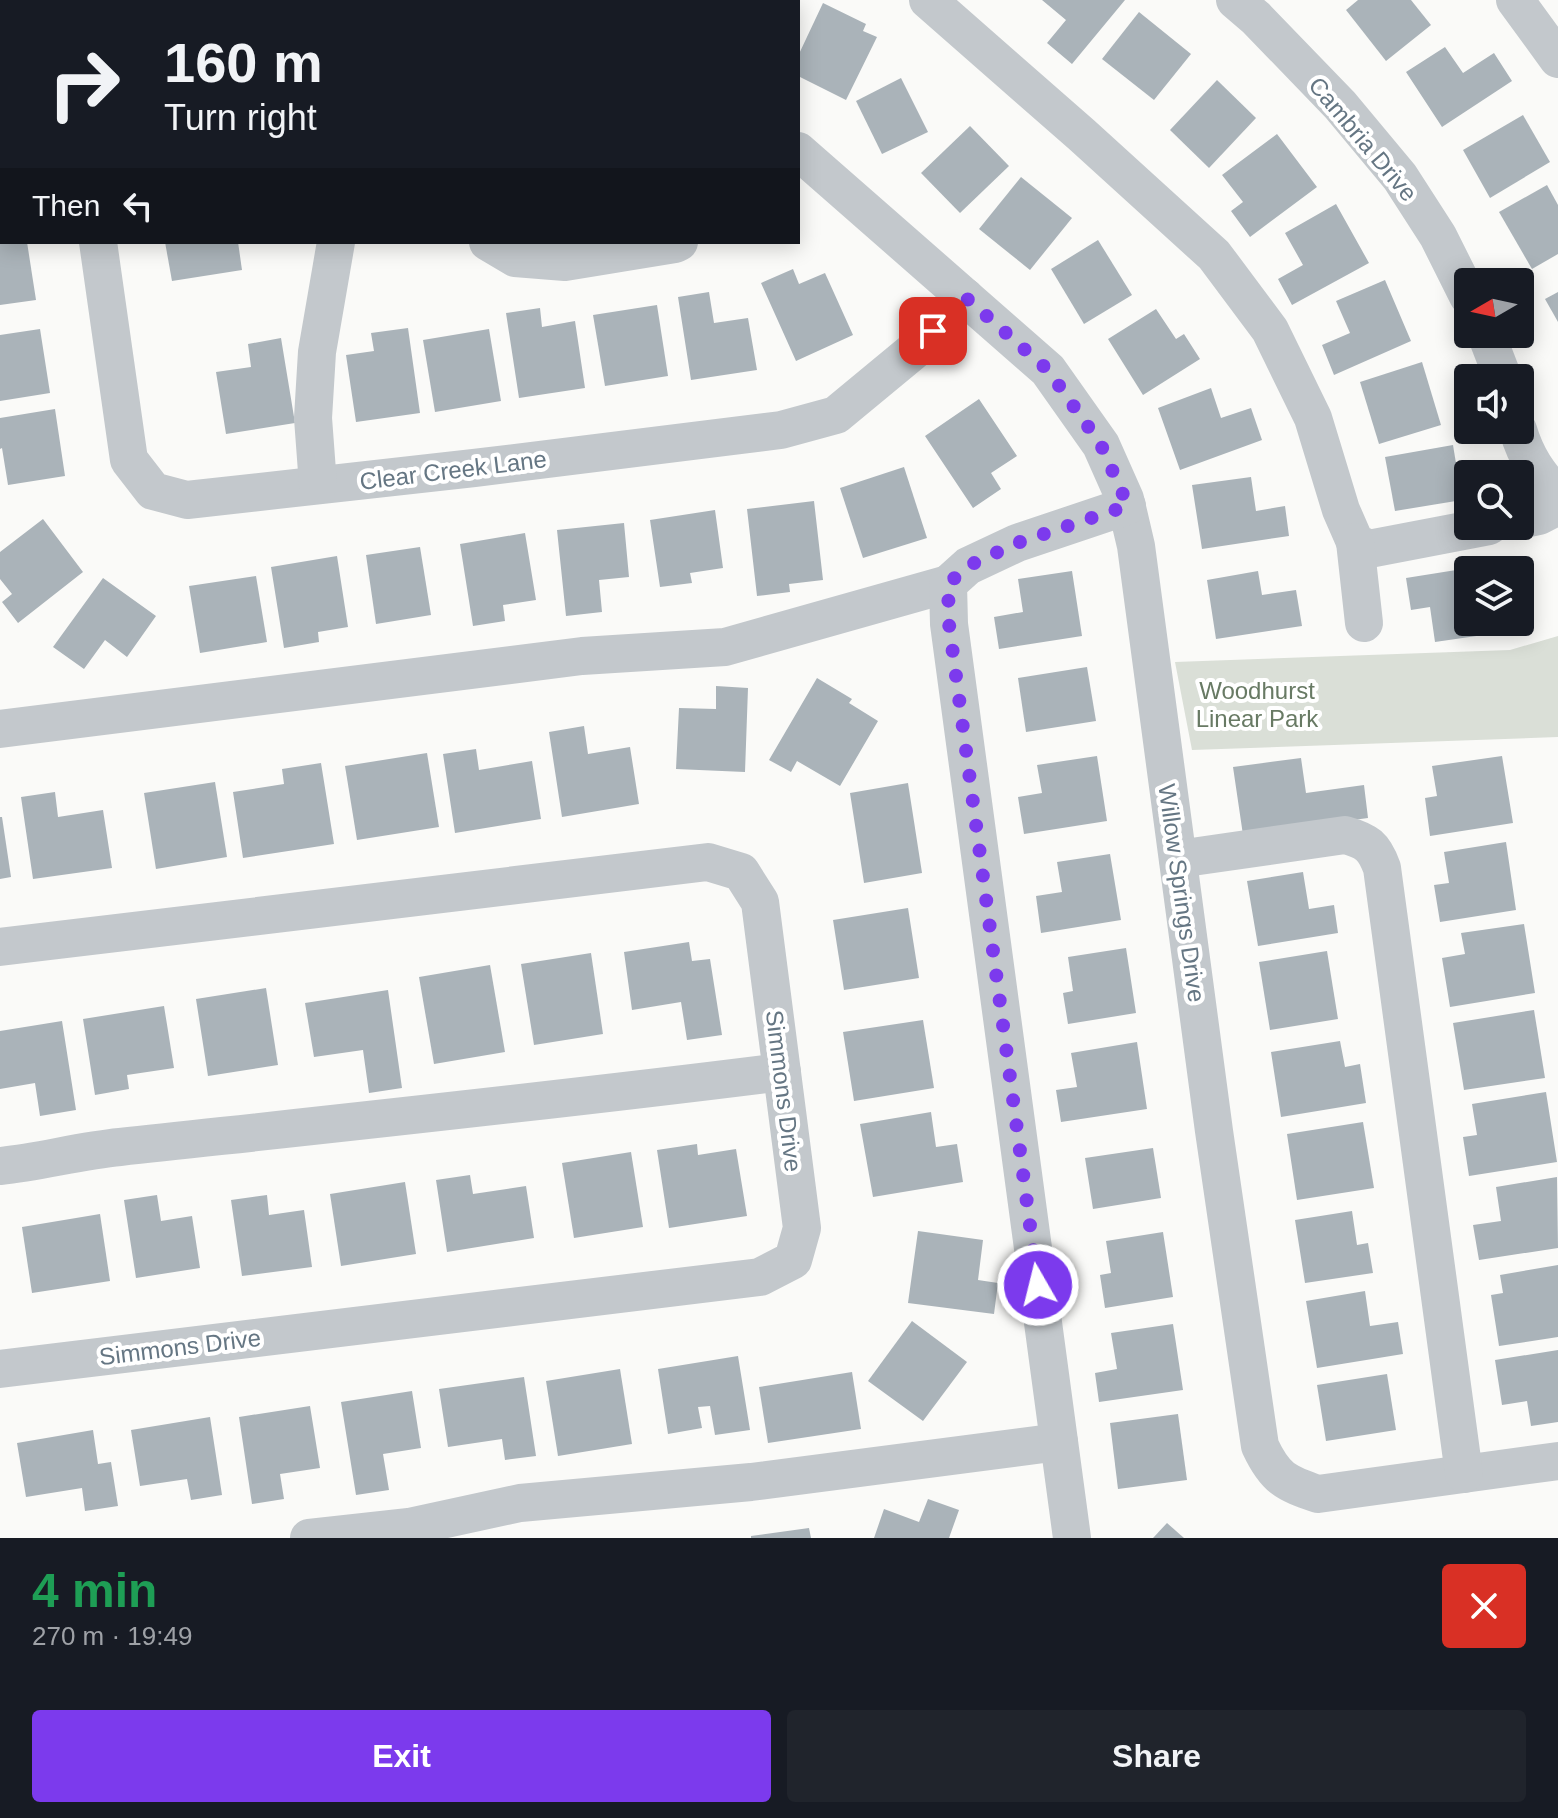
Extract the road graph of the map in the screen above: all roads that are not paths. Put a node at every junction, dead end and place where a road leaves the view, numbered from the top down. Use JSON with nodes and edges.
{"nodes":[{"id":1,"x":928,"y":0,"type":"edge"},
{"id":2,"x":1515,"y":0,"type":"edge"},
{"id":3,"x":1254,"y":6,"type":"edge"},
{"id":4,"x":1558,"y":59,"type":"edge"},
{"id":5,"x":804,"y":165,"type":"edge"},
{"id":6,"x":98,"y":244,"type":"edge"},
{"id":7,"x":336,"y":244,"type":"edge"},
{"id":8,"x":491,"y":244,"type":"edge"},
{"id":9,"x":675,"y":244,"type":"edge"},
{"id":10,"x":1454,"y":268,"type":"edge"},
{"id":11,"x":965,"y":297,"type":"junction"},
{"id":12,"x":1522,"y":444,"type":"edge"},
{"id":13,"x":318,"y":485,"type":"junction"},
{"id":14,"x":1558,"y":495,"type":"edge"},
{"id":15,"x":1127,"y":506,"type":"junction"},
{"id":16,"x":1558,"y":506,"type":"edge"},
{"id":17,"x":1534,"y":517,"type":"edge"},
{"id":18,"x":1454,"y":533,"type":"edge"},
{"id":19,"x":1355,"y":542,"type":"junction"},
{"id":20,"x":948,"y":584,"type":"junction"},
{"id":21,"x":1364,"y":623,"type":"dead end"},
{"id":22,"x":0,"y":729,"type":"edge"},
{"id":23,"x":1178,"y":859,"type":"junction"},
{"id":24,"x":0,"y":947,"type":"edge"},
{"id":25,"x":782,"y":1072,"type":"junction"},
{"id":26,"x":0,"y":1166,"type":"edge"},
{"id":27,"x":0,"y":1369,"type":"edge"},
{"id":28,"x":1059,"y":1442,"type":"junction"},
{"id":29,"x":1558,"y":1461,"type":"edge"},
{"id":30,"x":1464,"y":1474,"type":"junction"},
{"id":31,"x":409,"y":1533,"type":"edge"},
{"id":32,"x":309,"y":1538,"type":"edge"},
{"id":33,"x":1072,"y":1538,"type":"edge"}],
"edges":[{"from":1,"to":19,"type":"street"},
{"from":2,"to":4,"type":"street"},
{"from":3,"to":10,"type":"street","name":"Cambria Drive"},
{"from":5,"to":11,"type":"street","name":"Willow Springs Drive"},
{"from":6,"to":13,"type":"street","name":"Clear Creek Lane"},
{"from":7,"to":13,"type":"street"},
{"from":8,"to":9,"type":"street"},
{"from":11,"to":13,"type":"street","name":"Clear Creek Lane"},
{"from":11,"to":15,"type":"street","name":"Willow Springs Drive"},
{"from":12,"to":14,"type":"street"},
{"from":15,"to":20,"type":"street"},
{"from":15,"to":23,"type":"street","name":"Willow Springs Drive"},
{"from":16,"to":17,"type":"street"},
{"from":18,"to":19,"type":"street"},
{"from":19,"to":21,"type":"street"},
{"from":20,"to":22,"type":"street"},
{"from":20,"to":28,"type":"street"},
{"from":23,"to":30,"type":"street","name":"Willow Springs Drive"},
{"from":23,"to":30,"type":"street"},
{"from":24,"to":25,"type":"street","name":"Simmons Drive"},
{"from":25,"to":26,"type":"street"},
{"from":25,"to":27,"type":"street","name":"Simmons Drive"},
{"from":28,"to":31,"type":"street"},
{"from":28,"to":33,"type":"street"},
{"from":29,"to":30,"type":"street","name":"Willow Springs Drive"},
{"from":31,"to":32,"type":"street"}]}
